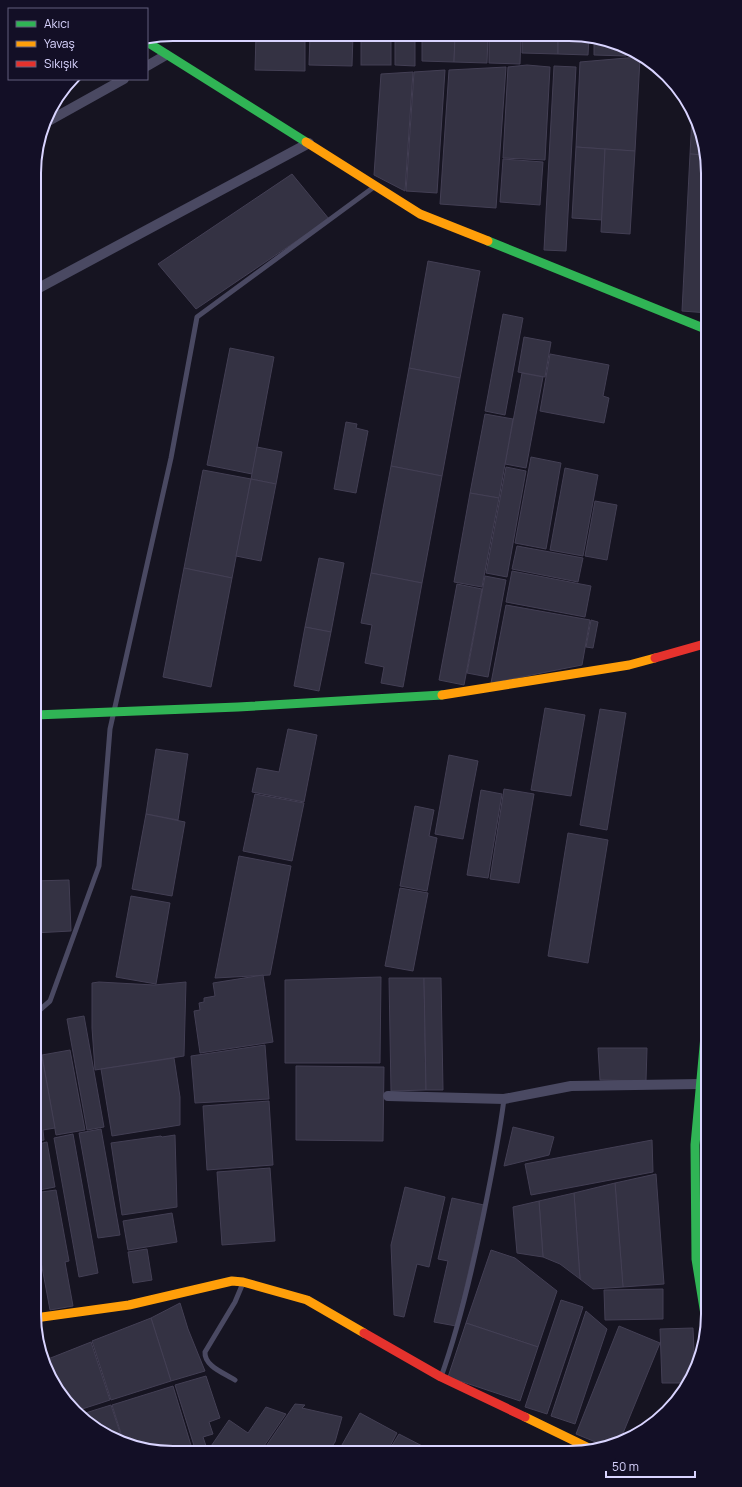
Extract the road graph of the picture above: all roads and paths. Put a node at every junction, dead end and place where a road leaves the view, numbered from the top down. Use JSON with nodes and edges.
{"nodes":[{"id":1,"x":149,"y":43,"type":"edge"},
{"id":2,"x":166,"y":55,"type":"junction"},
{"id":3,"x":148,"y":65,"type":"edge"},
{"id":4,"x":122,"y":80,"type":"edge"},
{"id":5,"x":53,"y":119,"type":"edge"},
{"id":6,"x":309,"y":143,"type":"junction"},
{"id":7,"x":376,"y":186,"type":"junction"},
{"id":8,"x":41,"y":287,"type":"edge"},
{"id":9,"x":701,"y":327,"type":"edge"},
{"id":10,"x":701,"y":645,"type":"edge"},
{"id":11,"x":114,"y":712,"type":"junction"},
{"id":12,"x":41,"y":715,"type":"edge"},
{"id":13,"x":41,"y":1008,"type":"edge"},
{"id":14,"x":701,"y":1074,"type":"edge"},
{"id":15,"x":700,"y":1084,"type":"junction"},
{"id":16,"x":388,"y":1096,"type":"dead end"},
{"id":17,"x":504,"y":1099,"type":"junction"},
{"id":18,"x":243,"y":1282,"type":"junction"},
{"id":19,"x":701,"y":1289,"type":"edge"},
{"id":20,"x":41,"y":1317,"type":"edge"},
{"id":21,"x":441,"y":1377,"type":"junction"},
{"id":22,"x":235,"y":1380,"type":"dead end"},
{"id":23,"x":584,"y":1445,"type":"edge"}],
"edges":[{"from":1,"to":2,"type":"street"},
{"from":2,"to":3,"type":"street"},
{"from":2,"to":6,"type":"street"},
{"from":4,"to":5,"type":"street"},
{"from":6,"to":7,"type":"street"},
{"from":6,"to":8,"type":"street"},
{"from":7,"to":9,"type":"street"},
{"from":7,"to":11,"type":"lane"},
{"from":10,"to":11,"type":"street"},
{"from":11,"to":12,"type":"street"},
{"from":11,"to":13,"type":"lane"},
{"from":14,"to":15,"type":"street"},
{"from":15,"to":17,"type":"street"},
{"from":15,"to":19,"type":"street"},
{"from":16,"to":17,"type":"street"},
{"from":17,"to":21,"type":"lane"},
{"from":18,"to":20,"type":"street"},
{"from":18,"to":21,"type":"street"},
{"from":18,"to":22,"type":"lane"},
{"from":21,"to":23,"type":"street"}]}
